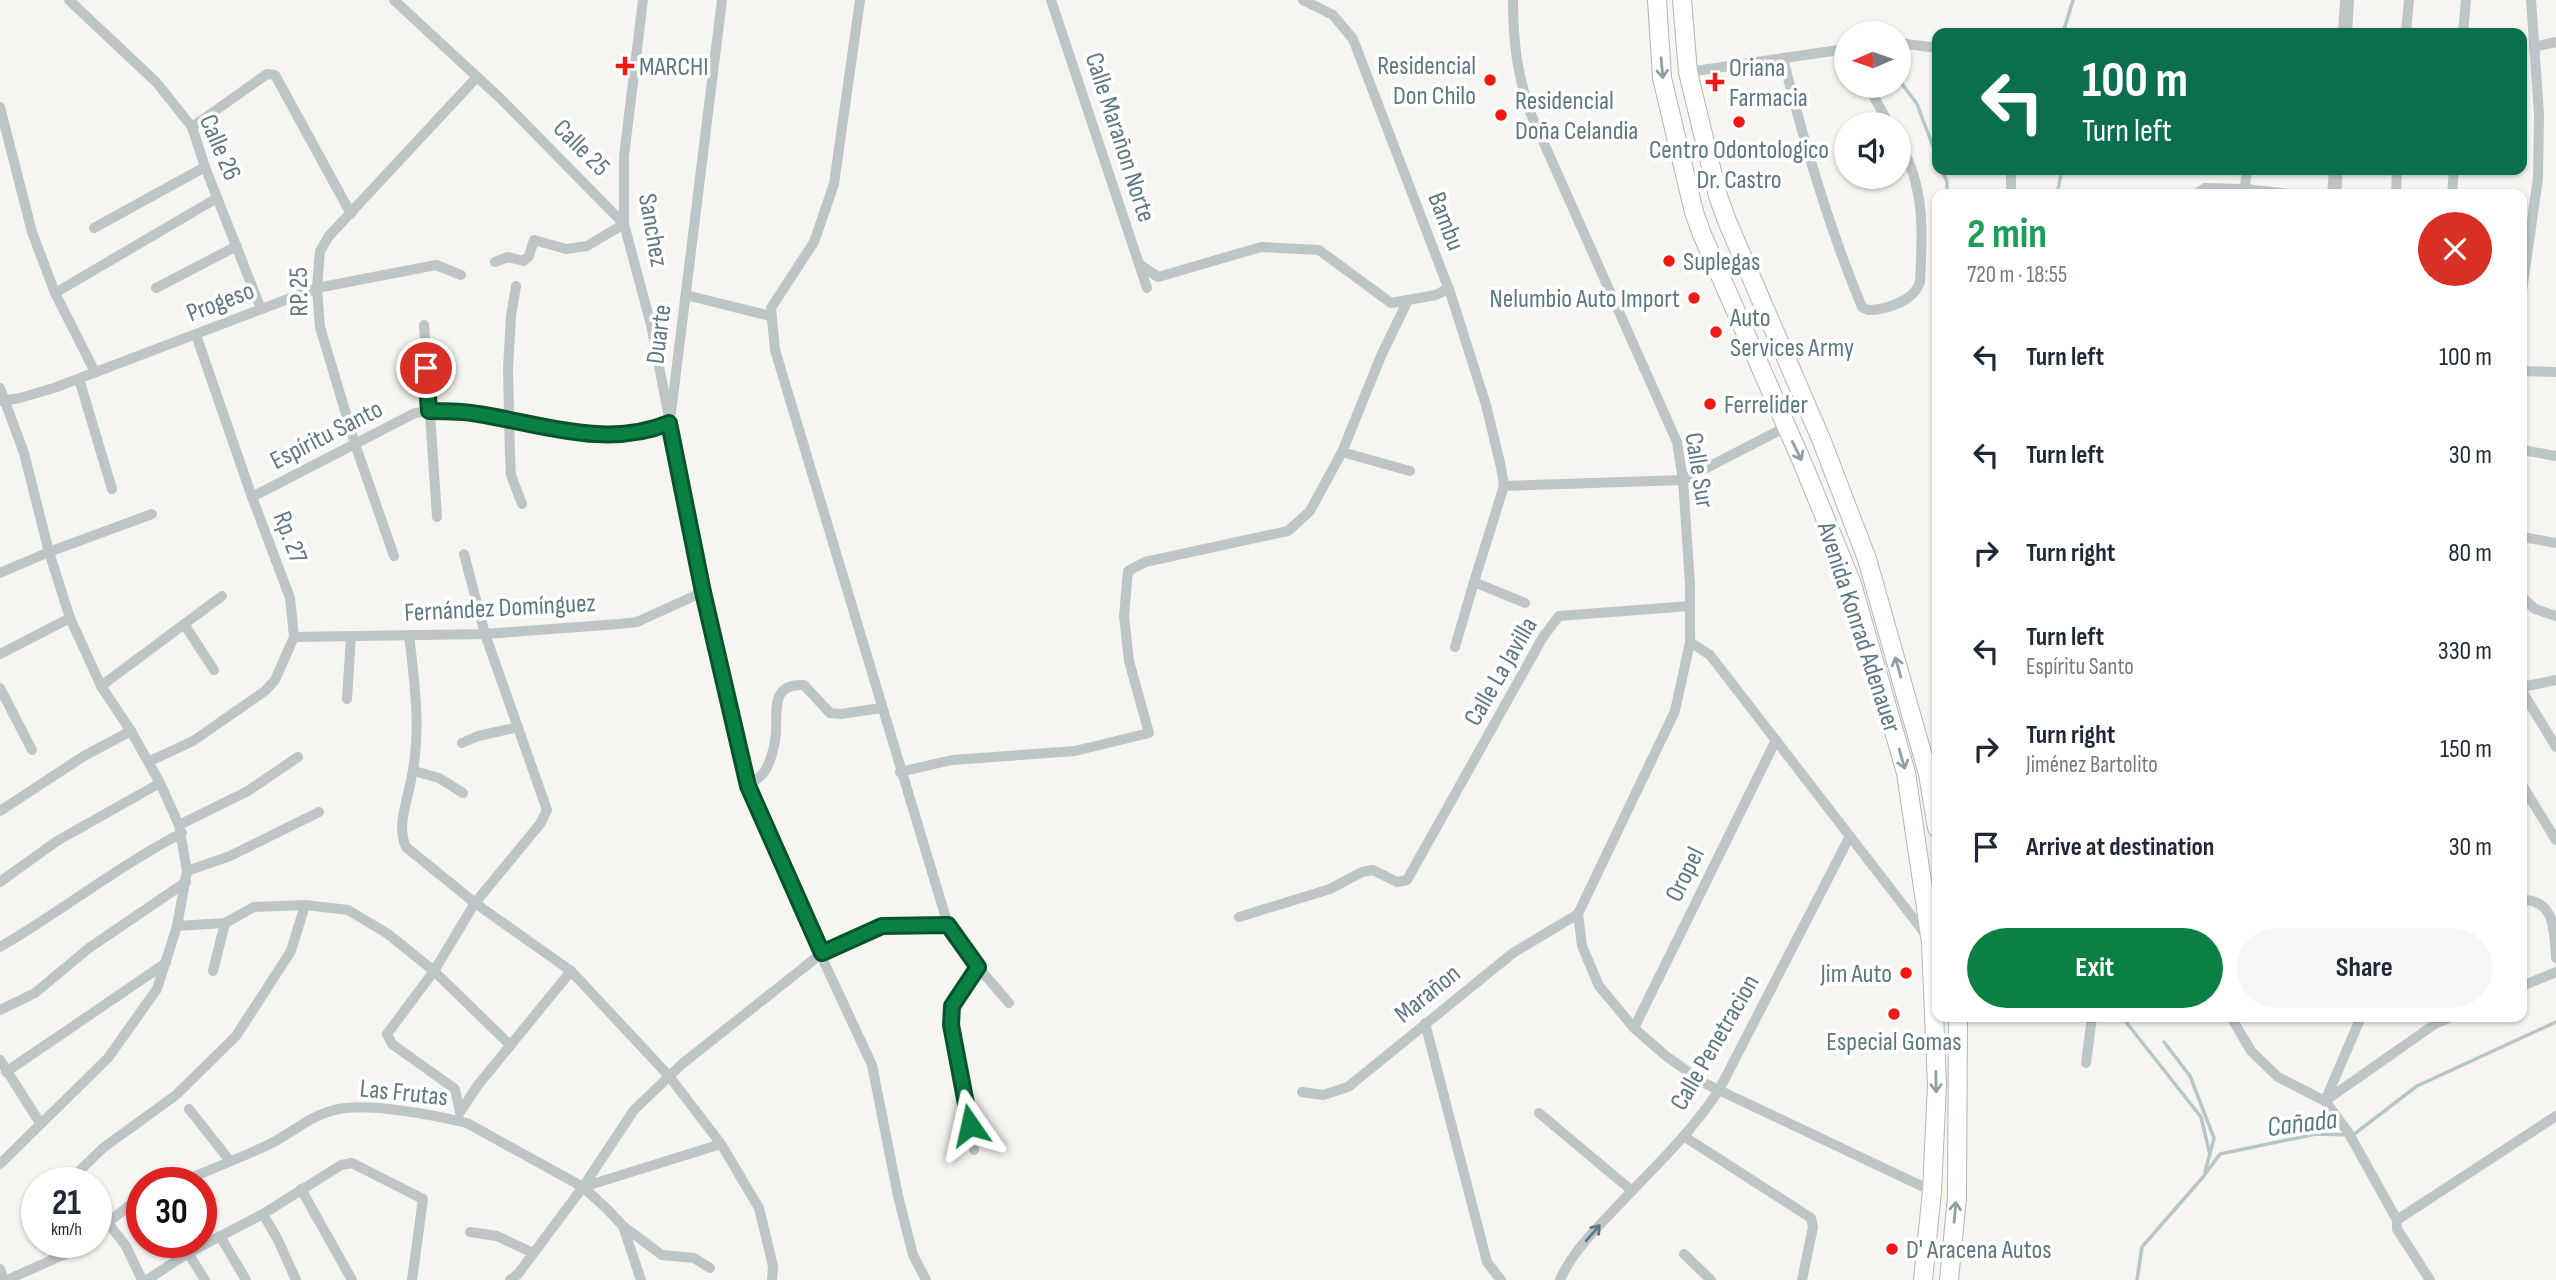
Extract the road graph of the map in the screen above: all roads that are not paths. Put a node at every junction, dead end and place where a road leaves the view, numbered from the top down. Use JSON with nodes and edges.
{"nodes":[{"id":1,"x":69,"y":0,"type":"edge"},
{"id":2,"x":394,"y":0,"type":"edge"},
{"id":3,"x":643,"y":0,"type":"edge"},
{"id":4,"x":722,"y":0,"type":"edge"},
{"id":5,"x":860,"y":0,"type":"edge"},
{"id":6,"x":1051,"y":0,"type":"edge"},
{"id":7,"x":1303,"y":0,"type":"edge"},
{"id":8,"x":1513,"y":0,"type":"edge"},
{"id":9,"x":1657,"y":0,"type":"edge"},
{"id":10,"x":1682,"y":0,"type":"edge"},
{"id":11,"x":2347,"y":0,"type":"edge"},
{"id":12,"x":2409,"y":0,"type":"edge"},
{"id":13,"x":2466,"y":0,"type":"edge"},
{"id":14,"x":2531,"y":0,"type":"edge"},
{"id":15,"x":2345,"y":28,"type":"edge"},
{"id":16,"x":2406,"y":28,"type":"edge"},
{"id":17,"x":2463,"y":28,"type":"edge"},
{"id":18,"x":2556,"y":42,"type":"edge"},
{"id":19,"x":1911,"y":45,"type":"edge"},
{"id":20,"x":1932,"y":47,"type":"edge"},
{"id":21,"x":2534,"y":47,"type":"junction"},
{"id":22,"x":1834,"y":51,"type":"edge"},
{"id":23,"x":1783,"y":58,"type":"junction"},
{"id":24,"x":1688,"y":72,"type":"junction"},
{"id":25,"x":477,"y":77,"type":"junction"},
{"id":26,"x":0,"y":107,"type":"edge"},
{"id":27,"x":192,"y":127,"type":"junction"},
{"id":28,"x":1911,"y":166,"type":"edge"},
{"id":29,"x":205,"y":167,"type":"junction"},
{"id":30,"x":218,"y":198,"type":"junction"},
{"id":31,"x":351,"y":214,"type":"junction"},
{"id":32,"x":1727,"y":221,"type":"junction"},
{"id":33,"x":624,"y":224,"type":"junction"},
{"id":34,"x":94,"y":228,"type":"dead end"},
{"id":35,"x":1701,"y":232,"type":"junction"},
{"id":36,"x":237,"y":246,"type":"junction"},
{"id":37,"x":2527,"y":258,"type":"edge"},
{"id":38,"x":495,"y":262,"type":"dead end"},
{"id":39,"x":1139,"y":264,"type":"junction"},
{"id":40,"x":461,"y":275,"type":"dead end"},
{"id":41,"x":516,"y":286,"type":"dead end"},
{"id":42,"x":156,"y":288,"type":"dead end"},
{"id":43,"x":317,"y":288,"type":"junction"},
{"id":44,"x":1147,"y":288,"type":"dead end"},
{"id":45,"x":1448,"y":288,"type":"junction"},
{"id":46,"x":55,"y":293,"type":"junction"},
{"id":47,"x":686,"y":295,"type":"junction"},
{"id":48,"x":1408,"y":300,"type":"junction"},
{"id":49,"x":261,"y":309,"type":"junction"},
{"id":50,"x":770,"y":316,"type":"junction"},
{"id":51,"x":424,"y":325,"type":"dead end"},
{"id":52,"x":196,"y":335,"type":"junction"},
{"id":53,"x":2527,"y":371,"type":"edge"},
{"id":54,"x":95,"y":372,"type":"junction"},
{"id":55,"x":2556,"y":372,"type":"edge"},
{"id":56,"x":79,"y":379,"type":"junction"},
{"id":57,"x":0,"y":388,"type":"edge"},
{"id":58,"x":3,"y":400,"type":"edge"},
{"id":59,"x":429,"y":411,"type":"junction"},
{"id":60,"x":509,"y":421,"type":"junction"},
{"id":61,"x":669,"y":423,"type":"junction"},
{"id":62,"x":1786,"y":427,"type":"junction"},
{"id":63,"x":355,"y":444,"type":"junction"},
{"id":64,"x":2527,"y":451,"type":"edge"},
{"id":65,"x":1342,"y":452,"type":"junction"},
{"id":66,"x":2556,"y":456,"type":"edge"},
{"id":67,"x":1410,"y":471,"type":"dead end"},
{"id":68,"x":1683,"y":480,"type":"junction"},
{"id":69,"x":1504,"y":486,"type":"junction"},
{"id":70,"x":112,"y":489,"type":"dead end"},
{"id":71,"x":252,"y":498,"type":"junction"},
{"id":72,"x":522,"y":503,"type":"dead end"},
{"id":73,"x":152,"y":514,"type":"dead end"},
{"id":74,"x":438,"y":517,"type":"dead end"},
{"id":75,"x":2527,"y":538,"type":"edge"},
{"id":76,"x":2556,"y":543,"type":"edge"},
{"id":77,"x":49,"y":552,"type":"junction"},
{"id":78,"x":464,"y":554,"type":"dead end"},
{"id":79,"x":394,"y":556,"type":"dead end"},
{"id":80,"x":0,"y":573,"type":"edge"},
{"id":81,"x":1474,"y":582,"type":"junction"},
{"id":82,"x":703,"y":592,"type":"junction"},
{"id":83,"x":222,"y":596,"type":"dead end"},
{"id":84,"x":2527,"y":602,"type":"edge"},
{"id":85,"x":1525,"y":603,"type":"dead end"},
{"id":86,"x":1690,"y":606,"type":"junction"},
{"id":87,"x":2556,"y":617,"type":"edge"},
{"id":88,"x":70,"y":618,"type":"junction"},
{"id":89,"x":184,"y":624,"type":"junction"},
{"id":90,"x":485,"y":634,"type":"junction"},
{"id":91,"x":409,"y":635,"type":"junction"},
{"id":92,"x":351,"y":636,"type":"junction"},
{"id":93,"x":294,"y":637,"type":"junction"},
{"id":94,"x":1690,"y":642,"type":"junction"},
{"id":95,"x":1455,"y":647,"type":"dead end"},
{"id":96,"x":0,"y":654,"type":"edge"},
{"id":97,"x":214,"y":670,"type":"dead end"},
{"id":98,"x":2556,"y":680,"type":"edge"},
{"id":99,"x":101,"y":686,"type":"junction"},
{"id":100,"x":0,"y":688,"type":"edge"},
{"id":101,"x":2527,"y":688,"type":"edge"},
{"id":102,"x":2527,"y":698,"type":"edge"},
{"id":103,"x":347,"y":699,"type":"dead end"},
{"id":104,"x":881,"y":708,"type":"junction"},
{"id":105,"x":518,"y":727,"type":"junction"},
{"id":106,"x":131,"y":731,"type":"junction"},
{"id":107,"x":1776,"y":740,"type":"junction"},
{"id":108,"x":463,"y":743,"type":"dead end"},
{"id":109,"x":2556,"y":747,"type":"edge"},
{"id":110,"x":32,"y":750,"type":"dead end"},
{"id":111,"x":298,"y":757,"type":"dead end"},
{"id":112,"x":148,"y":762,"type":"junction"},
{"id":113,"x":1932,"y":770,"type":"edge"},
{"id":114,"x":414,"y":771,"type":"junction"},
{"id":115,"x":900,"y":772,"type":"junction"},
{"id":116,"x":160,"y":783,"type":"junction"},
{"id":117,"x":748,"y":786,"type":"junction"},
{"id":118,"x":463,"y":793,"type":"dead end"},
{"id":119,"x":2527,"y":793,"type":"edge"},
{"id":120,"x":0,"y":811,"type":"edge"},
{"id":121,"x":320,"y":812,"type":"dead end"},
{"id":122,"x":181,"y":829,"type":"junction"},
{"id":123,"x":1850,"y":836,"type":"junction"},
{"id":124,"x":2556,"y":840,"type":"edge"},
{"id":125,"x":187,"y":877,"type":"junction"},
{"id":126,"x":0,"y":882,"type":"edge"},
{"id":127,"x":2527,"y":901,"type":"edge"},
{"id":128,"x":475,"y":903,"type":"junction"},
{"id":129,"x":305,"y":905,"type":"junction"},
{"id":130,"x":1578,"y":914,"type":"junction"},
{"id":131,"x":1239,"y":917,"type":"dead end"},
{"id":132,"x":225,"y":923,"type":"junction"},
{"id":133,"x":948,"y":925,"type":"junction"},
{"id":134,"x":177,"y":926,"type":"junction"},
{"id":135,"x":1931,"y":942,"type":"junction"},
{"id":136,"x":0,"y":947,"type":"edge"},
{"id":137,"x":822,"y":953,"type":"junction"},
{"id":138,"x":2556,"y":958,"type":"edge"},
{"id":139,"x":167,"y":962,"type":"junction"},
{"id":140,"x":1932,"y":966,"type":"edge"},
{"id":141,"x":978,"y":967,"type":"junction"},
{"id":142,"x":213,"y":971,"type":"dead end"},
{"id":143,"x":434,"y":971,"type":"junction"},
{"id":144,"x":570,"y":971,"type":"junction"},
{"id":145,"x":2556,"y":972,"type":"edge"},
{"id":146,"x":2527,"y":984,"type":"edge"},
{"id":147,"x":1009,"y":1003,"type":"dead end"},
{"id":148,"x":0,"y":1010,"type":"edge"},
{"id":149,"x":1934,"y":1022,"type":"edge"},
{"id":150,"x":1958,"y":1022,"type":"edge"},
{"id":151,"x":2091,"y":1022,"type":"edge"},
{"id":152,"x":2234,"y":1022,"type":"edge"},
{"id":153,"x":2359,"y":1022,"type":"edge"},
{"id":154,"x":2440,"y":1022,"type":"edge"},
{"id":155,"x":1425,"y":1023,"type":"junction"},
{"id":156,"x":1634,"y":1028,"type":"junction"},
{"id":157,"x":510,"y":1045,"type":"junction"},
{"id":158,"x":0,"y":1060,"type":"edge"},
{"id":159,"x":2086,"y":1063,"type":"dead end"},
{"id":160,"x":6,"y":1072,"type":"junction"},
{"id":161,"x":669,"y":1076,"type":"junction"},
{"id":162,"x":1719,"y":1090,"type":"junction"},
{"id":163,"x":1303,"y":1092,"type":"dead end"},
{"id":164,"x":2325,"y":1101,"type":"junction"},
{"id":165,"x":190,"y":1109,"type":"dead end"},
{"id":166,"x":1539,"y":1114,"type":"dead end"},
{"id":167,"x":458,"y":1116,"type":"junction"},
{"id":168,"x":2556,"y":1116,"type":"edge"},
{"id":169,"x":40,"y":1123,"type":"junction"},
{"id":170,"x":1685,"y":1137,"type":"junction"},
{"id":171,"x":720,"y":1144,"type":"junction"},
{"id":172,"x":974,"y":1150,"type":"dead end"},
{"id":173,"x":230,"y":1161,"type":"junction"},
{"id":174,"x":0,"y":1164,"type":"edge"},
{"id":175,"x":83,"y":1167,"type":"edge"},
{"id":176,"x":217,"y":1168,"type":"edge"},
{"id":177,"x":583,"y":1187,"type":"junction"},
{"id":178,"x":301,"y":1189,"type":"junction"},
{"id":179,"x":1631,"y":1190,"type":"junction"},
{"id":180,"x":1932,"y":1191,"type":"junction"},
{"id":181,"x":263,"y":1214,"type":"junction"},
{"id":182,"x":2397,"y":1220,"type":"junction"},
{"id":183,"x":623,"y":1226,"type":"junction"},
{"id":184,"x":112,"y":1228,"type":"edge"},
{"id":185,"x":470,"y":1232,"type":"dead end"},
{"id":186,"x":220,"y":1236,"type":"junction"},
{"id":187,"x":217,"y":1238,"type":"edge"},
{"id":188,"x":533,"y":1253,"type":"junction"},
{"id":189,"x":1684,"y":1254,"type":"dead end"},
{"id":190,"x":56,"y":1258,"type":"edge"},
{"id":191,"x":180,"y":1258,"type":"edge"},
{"id":192,"x":191,"y":1258,"type":"edge"},
{"id":193,"x":710,"y":1268,"type":"dead end"},
{"id":194,"x":0,"y":1269,"type":"edge"},
{"id":195,"x":5,"y":1280,"type":"edge"},
{"id":196,"x":145,"y":1280,"type":"edge"},
{"id":197,"x":205,"y":1280,"type":"edge"},
{"id":198,"x":246,"y":1280,"type":"edge"},
{"id":199,"x":296,"y":1280,"type":"edge"},
{"id":200,"x":352,"y":1280,"type":"edge"},
{"id":201,"x":412,"y":1280,"type":"edge"},
{"id":202,"x":510,"y":1280,"type":"edge"},
{"id":203,"x":640,"y":1280,"type":"edge"},
{"id":204,"x":772,"y":1280,"type":"edge"},
{"id":205,"x":926,"y":1280,"type":"edge"},
{"id":206,"x":1501,"y":1280,"type":"edge"},
{"id":207,"x":1560,"y":1280,"type":"edge"},
{"id":208,"x":1711,"y":1280,"type":"edge"},
{"id":209,"x":1802,"y":1280,"type":"edge"},
{"id":210,"x":1923,"y":1280,"type":"edge"},
{"id":211,"x":1949,"y":1280,"type":"edge"},
{"id":212,"x":2430,"y":1280,"type":"edge"}],
"edges":[{"from":1,"to":27,"type":"street","name":"Calle 26"},
{"from":2,"to":25,"type":"street","name":"Calle 25"},
{"from":3,"to":33,"type":"street","name":"Sanchez"},
{"from":4,"to":47,"type":"street","name":"Duarte"},
{"from":5,"to":50,"type":"street"},
{"from":6,"to":39,"type":"street","name":"Calle Marañon Norte"},
{"from":7,"to":45,"type":"street","name":"Bambu"},
{"from":8,"to":68,"type":"street","name":"Calle Sur"},
{"from":9,"to":35,"type":"main road","name":"Avenida Konrad Adenauer","one_way":true},
{"from":10,"to":24,"type":"main road","name":"Avenida Konrad Adenauer"},
{"from":11,"to":15,"type":"street"},
{"from":12,"to":16,"type":"street"},
{"from":13,"to":17,"type":"street"},
{"from":14,"to":21,"type":"street"},
{"from":18,"to":21,"type":"street"},
{"from":19,"to":20,"type":"street"},
{"from":21,"to":37,"type":"street"},
{"from":22,"to":23,"type":"street"},
{"from":23,"to":24,"type":"street"},
{"from":23,"to":28,"type":"street"},
{"from":24,"to":32,"type":"main road","name":"Avenida Konrad Adenauer"},
{"from":25,"to":31,"type":"street","name":"RP. 25"},
{"from":25,"to":33,"type":"street","name":"Calle 25"},
{"from":26,"to":46,"type":"street"},
{"from":27,"to":29,"type":"street","name":"Calle 26"},
{"from":27,"to":31,"type":"street"},
{"from":29,"to":30,"type":"street","name":"Calle 26"},
{"from":29,"to":34,"type":"street"},
{"from":30,"to":36,"type":"street","name":"Calle 26"},
{"from":30,"to":46,"type":"street"},
{"from":31,"to":43,"type":"street","name":"RP. 25"},
{"from":32,"to":35,"type":"main road"},
{"from":113,"to":32,"type":"main road","name":"Avenida Konrad Adenauer","one_way":true},
{"from":33,"to":38,"type":"street"},
{"from":33,"to":61,"type":"street","name":"Sanchez"},
{"from":35,"to":62,"type":"main road","name":"Avenida Konrad Adenauer"},
{"from":36,"to":42,"type":"street"},
{"from":36,"to":49,"type":"street","name":"Calle 26"},
{"from":39,"to":44,"type":"street","name":"Calle Marañon Norte"},
{"from":39,"to":48,"type":"street"},
{"from":40,"to":43,"type":"street","name":"Progeso"},
{"from":41,"to":60,"type":"street"},
{"from":43,"to":49,"type":"street","name":"Progeso"},
{"from":43,"to":63,"type":"street","name":"RP. 25"},
{"from":45,"to":48,"type":"street"},
{"from":45,"to":69,"type":"street","name":"Bambu"},
{"from":46,"to":54,"type":"street"},
{"from":47,"to":50,"type":"street"},
{"from":47,"to":61,"type":"street","name":"Duarte"},
{"from":48,"to":65,"type":"street"},
{"from":49,"to":52,"type":"street","name":"Progeso"},
{"from":50,"to":104,"type":"street"},
{"from":51,"to":59,"type":"street"},
{"from":52,"to":54,"type":"street","name":"Progeso"},
{"from":52,"to":71,"type":"street","name":"Rp. 27"},
{"from":53,"to":55,"type":"street"},
{"from":54,"to":56,"type":"street","name":"Progeso"},
{"from":56,"to":58,"type":"street","name":"Progeso"},
{"from":56,"to":70,"type":"street"},
{"from":57,"to":58,"type":"street"},
{"from":58,"to":77,"type":"street"},
{"from":59,"to":60,"type":"street","name":"Espíritu Santo"},
{"from":59,"to":63,"type":"street","name":"Espíritu Santo"},
{"from":59,"to":74,"type":"street"},
{"from":60,"to":61,"type":"street","name":"Espíritu Santo"},
{"from":60,"to":72,"type":"street"},
{"from":61,"to":82,"type":"street","name":"Sanchez"},
{"from":62,"to":68,"type":"street"},
{"from":62,"to":135,"type":"main road","name":"Avenida Konrad Adenauer","one_way":true},
{"from":63,"to":71,"type":"street","name":"Espíritu Santo"},
{"from":63,"to":79,"type":"street","name":"RP. 25"},
{"from":64,"to":66,"type":"street"},
{"from":65,"to":67,"type":"street"},
{"from":65,"to":115,"type":"street"},
{"from":68,"to":69,"type":"street"},
{"from":68,"to":86,"type":"street","name":"Calle Sur"},
{"from":69,"to":81,"type":"street"},
{"from":71,"to":93,"type":"street","name":"Rp. 27"},
{"from":73,"to":77,"type":"street"},
{"from":75,"to":76,"type":"street"},
{"from":77,"to":80,"type":"street"},
{"from":77,"to":88,"type":"street"},
{"from":78,"to":90,"type":"street"},
{"from":81,"to":85,"type":"street"},
{"from":81,"to":95,"type":"street"},
{"from":82,"to":90,"type":"street","name":"Fernández Domínguez"},
{"from":82,"to":117,"type":"street","name":"Sanchez"},
{"from":83,"to":89,"type":"street"},
{"from":84,"to":87,"type":"street"},
{"from":86,"to":94,"type":"street","name":"Calle Sur"},
{"from":86,"to":131,"type":"street","name":"Calle La Javilla"},
{"from":88,"to":96,"type":"street"},
{"from":88,"to":99,"type":"street"},
{"from":89,"to":97,"type":"street"},
{"from":89,"to":99,"type":"street"},
{"from":90,"to":91,"type":"street","name":"Fernández Domínguez"},
{"from":90,"to":105,"type":"street"},
{"from":91,"to":92,"type":"street","name":"Fernández Domínguez"},
{"from":91,"to":114,"type":"street"},
{"from":92,"to":93,"type":"street","name":"Fernández Domínguez"},
{"from":92,"to":103,"type":"street"},
{"from":93,"to":112,"type":"street"},
{"from":94,"to":107,"type":"street"},
{"from":94,"to":130,"type":"street","name":"Calle Sur"},
{"from":98,"to":101,"type":"street"},
{"from":99,"to":106,"type":"street"},
{"from":100,"to":110,"type":"street"},
{"from":102,"to":109,"type":"street"},
{"from":104,"to":115,"type":"street"},
{"from":104,"to":117,"type":"street"},
{"from":105,"to":108,"type":"street"},
{"from":105,"to":128,"type":"street"},
{"from":106,"to":112,"type":"street"},
{"from":106,"to":120,"type":"street"},
{"from":107,"to":123,"type":"street"},
{"from":107,"to":156,"type":"street","name":"Oropel"},
{"from":111,"to":122,"type":"street"},
{"from":112,"to":116,"type":"street"},
{"from":114,"to":118,"type":"street"},
{"from":114,"to":128,"type":"street"},
{"from":115,"to":133,"type":"street"},
{"from":116,"to":122,"type":"street"},
{"from":116,"to":126,"type":"street"},
{"from":117,"to":137,"type":"street","name":"Sanchez"},
{"from":119,"to":124,"type":"street"},
{"from":121,"to":125,"type":"street"},
{"from":122,"to":125,"type":"street"},
{"from":122,"to":136,"type":"street"},
{"from":123,"to":135,"type":"street"},
{"from":123,"to":162,"type":"street","name":"Calle Penetracion"},
{"from":125,"to":134,"type":"street"},
{"from":125,"to":148,"type":"street"},
{"from":127,"to":138,"type":"street"},
{"from":128,"to":143,"type":"street"},
{"from":128,"to":144,"type":"street"},
{"from":129,"to":132,"type":"street"},
{"from":129,"to":143,"type":"street"},
{"from":129,"to":175,"type":"street"},
{"from":130,"to":155,"type":"street","name":"Marañon"},
{"from":130,"to":156,"type":"street"},
{"from":132,"to":134,"type":"street"},
{"from":132,"to":142,"type":"street"},
{"from":133,"to":137,"type":"street"},
{"from":133,"to":141,"type":"street"},
{"from":134,"to":139,"type":"street"},
{"from":135,"to":140,"type":"main road","name":"Avenida Konrad Adenauer","one_way":true},
{"from":137,"to":161,"type":"street"},
{"from":137,"to":205,"type":"street","name":"Sanchez"},
{"from":139,"to":160,"type":"street"},
{"from":139,"to":169,"type":"street"},
{"from":141,"to":147,"type":"street"},
{"from":141,"to":172,"type":"street"},
{"from":143,"to":157,"type":"street"},
{"from":143,"to":167,"type":"street"},
{"from":144,"to":157,"type":"street"},
{"from":144,"to":161,"type":"street"},
{"from":145,"to":146,"type":"street"},
{"from":149,"to":180,"type":"main road","name":"Avenida Konrad Adenauer","one_way":true},
{"from":211,"to":150,"type":"main road","one_way":true},
{"from":151,"to":159,"type":"street"},
{"from":152,"to":164,"type":"street"},
{"from":153,"to":164,"type":"street"},
{"from":154,"to":164,"type":"street"},
{"from":155,"to":163,"type":"street","name":"Marañon"},
{"from":155,"to":206,"type":"street"},
{"from":156,"to":162,"type":"street"},
{"from":157,"to":167,"type":"street"},
{"from":158,"to":160,"type":"street"},
{"from":160,"to":169,"type":"street"},
{"from":161,"to":171,"type":"street"},
{"from":161,"to":177,"type":"street"},
{"from":162,"to":170,"type":"street","name":"Calle Penetracion"},
{"from":162,"to":180,"type":"street"},
{"from":164,"to":182,"type":"street"},
{"from":165,"to":173,"type":"street"},
{"from":166,"to":179,"type":"street"},
{"from":167,"to":173,"type":"street","name":"Las Frutas"},
{"from":167,"to":177,"type":"street","name":"Las Frutas"},
{"from":168,"to":182,"type":"street"},
{"from":169,"to":174,"type":"street"},
{"from":170,"to":179,"type":"street","name":"Calle Penetracion"},
{"from":170,"to":209,"type":"street"},
{"from":171,"to":177,"type":"street"},
{"from":171,"to":204,"type":"street"},
{"from":173,"to":176,"type":"street","name":"Las Frutas"},
{"from":177,"to":183,"type":"street","name":"Las Frutas"},
{"from":177,"to":188,"type":"street"},
{"from":178,"to":181,"type":"street"},
{"from":178,"to":200,"type":"street"},
{"from":178,"to":201,"type":"street"},
{"from":207,"to":179,"type":"street","name":"Calle Penetracion","one_way":true},
{"from":180,"to":210,"type":"main road","name":"Avenida Konrad Adenauer"},
{"from":181,"to":186,"type":"street"},
{"from":181,"to":199,"type":"street"},
{"from":182,"to":212,"type":"street"},
{"from":183,"to":193,"type":"street","name":"Las Frutas"},
{"from":183,"to":203,"type":"street"},
{"from":184,"to":196,"type":"street"},
{"from":185,"to":188,"type":"street"},
{"from":186,"to":187,"type":"street"},
{"from":186,"to":198,"type":"street"},
{"from":188,"to":202,"type":"street"},
{"from":189,"to":208,"type":"street"},
{"from":190,"to":195,"type":"street"},
{"from":191,"to":196,"type":"street"},
{"from":192,"to":197,"type":"street"},
{"from":194,"to":195,"type":"street"}]}
